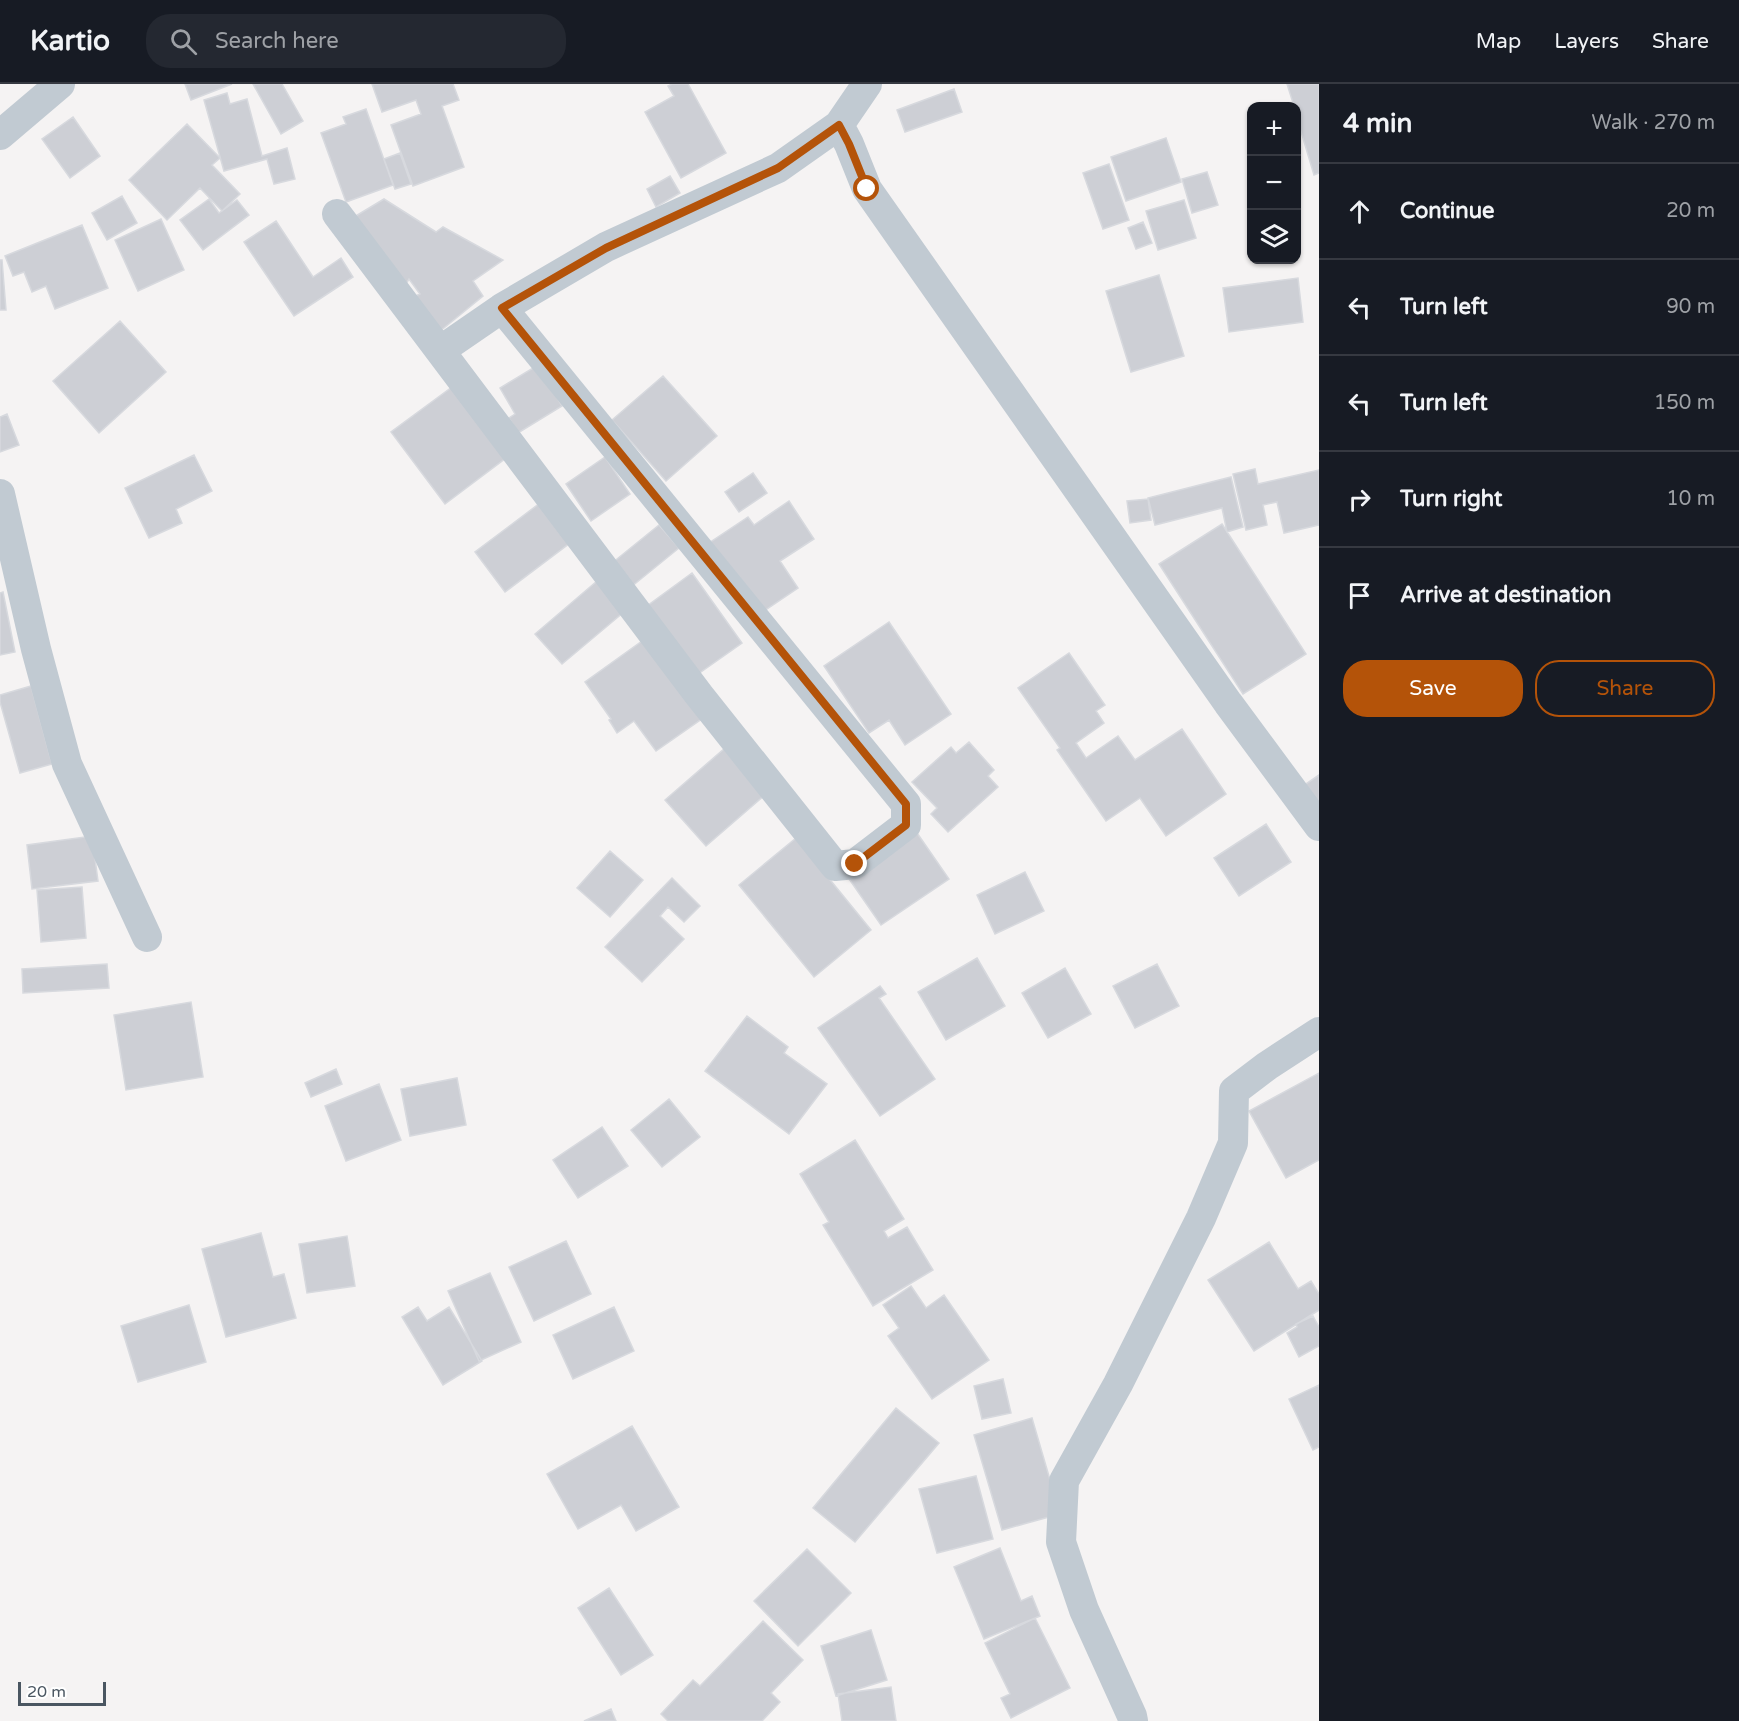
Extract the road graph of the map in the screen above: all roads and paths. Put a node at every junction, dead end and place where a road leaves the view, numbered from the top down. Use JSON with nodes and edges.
{"nodes":[{"id":1,"x":60,"y":84,"type":"edge"},
{"id":2,"x":867,"y":84,"type":"edge"},
{"id":3,"x":839,"y":125,"type":"junction"},
{"id":4,"x":0,"y":135,"type":"edge"},
{"id":5,"x":337,"y":214,"type":"dead end"},
{"id":6,"x":502,"y":308,"type":"junction"},
{"id":7,"x":441,"y":350,"type":"junction"},
{"id":8,"x":0,"y":494,"type":"edge"},
{"id":9,"x":1319,"y":826,"type":"edge"},
{"id":10,"x":147,"y":937,"type":"dead end"},
{"id":11,"x":1319,"y":1032,"type":"edge"},
{"id":12,"x":1133,"y":1721,"type":"edge"}],
"edges":[{"from":1,"to":4,"type":"street"},
{"from":2,"to":3,"type":"street"},
{"from":3,"to":6,"type":"street"},
{"from":3,"to":9,"type":"street"},
{"from":5,"to":7,"type":"street"},
{"from":6,"to":7,"type":"street"},
{"from":6,"to":7,"type":"street"},
{"from":8,"to":10,"type":"street"},
{"from":11,"to":12,"type":"street"}]}
